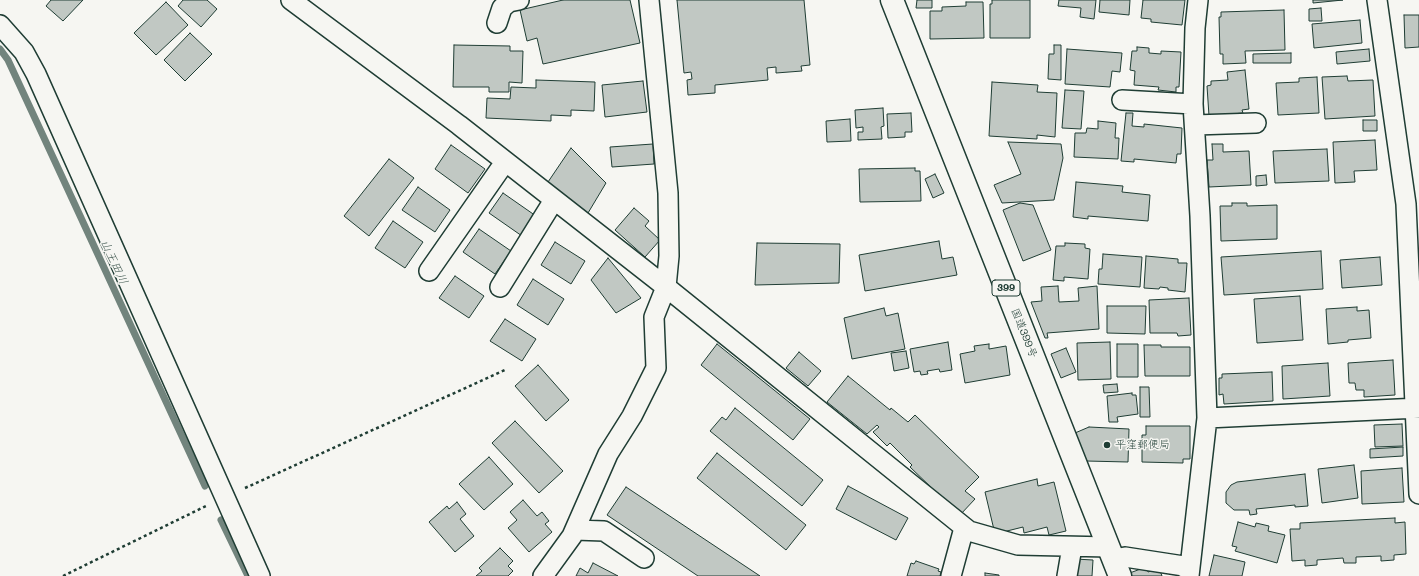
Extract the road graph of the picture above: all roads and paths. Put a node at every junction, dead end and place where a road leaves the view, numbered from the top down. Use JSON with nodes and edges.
{"nodes":[{"id":1,"x":291,"y":0,"type":"edge"},
{"id":2,"x":519,"y":0,"type":"edge"},
{"id":3,"x":649,"y":0,"type":"edge"},
{"id":4,"x":892,"y":0,"type":"edge"},
{"id":5,"x":1198,"y":0,"type":"edge"},
{"id":6,"x":1377,"y":0,"type":"edge"},
{"id":7,"x":497,"y":23,"type":"dead end"},
{"id":8,"x":0,"y":25,"type":"edge"},
{"id":9,"x":1122,"y":100,"type":"dead end"},
{"id":10,"x":1193,"y":104,"type":"junction"},
{"id":11,"x":1256,"y":123,"type":"dead end"},
{"id":12,"x":1195,"y":125,"type":"junction"},
{"id":13,"x":505,"y":162,"type":"junction"},
{"id":14,"x":554,"y":200,"type":"junction"},
{"id":15,"x":430,"y":271,"type":"dead end"},
{"id":16,"x":666,"y":286,"type":"junction"},
{"id":17,"x":500,"y":287,"type":"dead end"},
{"id":18,"x":505,"y":370,"type":"dead end"},
{"id":19,"x":1417,"y":408,"type":"edge"},
{"id":20,"x":1207,"y":418,"type":"junction"},
{"id":21,"x":1419,"y":494,"type":"edge"},
{"id":22,"x":225,"y":497,"type":"junction"},
{"id":23,"x":964,"y":528,"type":"junction"},
{"id":24,"x":575,"y":530,"type":"junction"},
{"id":25,"x":1072,"y":547,"type":"junction"},
{"id":26,"x":644,"y":558,"type":"dead end"},
{"id":27,"x":1114,"y":561,"type":"edge"},
{"id":28,"x":1189,"y":571,"type":"edge"},
{"id":29,"x":63,"y":576,"type":"edge"},
{"id":30,"x":260,"y":576,"type":"edge"},
{"id":31,"x":543,"y":576,"type":"edge"},
{"id":32,"x":951,"y":576,"type":"edge"},
{"id":33,"x":1067,"y":576,"type":"edge"}],
"edges":[{"from":1,"to":13,"type":"street"},
{"from":2,"to":7,"type":"street"},
{"from":3,"to":16,"type":"street"},
{"from":4,"to":27,"type":"highway","name":"国道399号","number":"399"},
{"from":5,"to":10,"type":"street"},
{"from":6,"to":19,"type":"street"},
{"from":8,"to":22,"type":"street"},
{"from":9,"to":10,"type":"street"},
{"from":10,"to":12,"type":"street"},
{"from":11,"to":12,"type":"street"},
{"from":12,"to":20,"type":"street"},
{"from":13,"to":14,"type":"street"},
{"from":13,"to":15,"type":"street"},
{"from":14,"to":16,"type":"street"},
{"from":14,"to":17,"type":"street"},
{"from":16,"to":23,"type":"street"},
{"from":16,"to":24,"type":"street"},
{"from":18,"to":22,"type":"path"},
{"from":19,"to":20,"type":"street"},
{"from":19,"to":21,"type":"street"},
{"from":20,"to":28,"type":"street"},
{"from":22,"to":29,"type":"path"},
{"from":22,"to":30,"type":"street"},
{"from":23,"to":25,"type":"street"},
{"from":23,"to":32,"type":"street"},
{"from":24,"to":26,"type":"street"},
{"from":24,"to":31,"type":"street"},
{"from":25,"to":27,"type":"street"},
{"from":25,"to":33,"type":"street"},
{"from":27,"to":28,"type":"street"}]}
